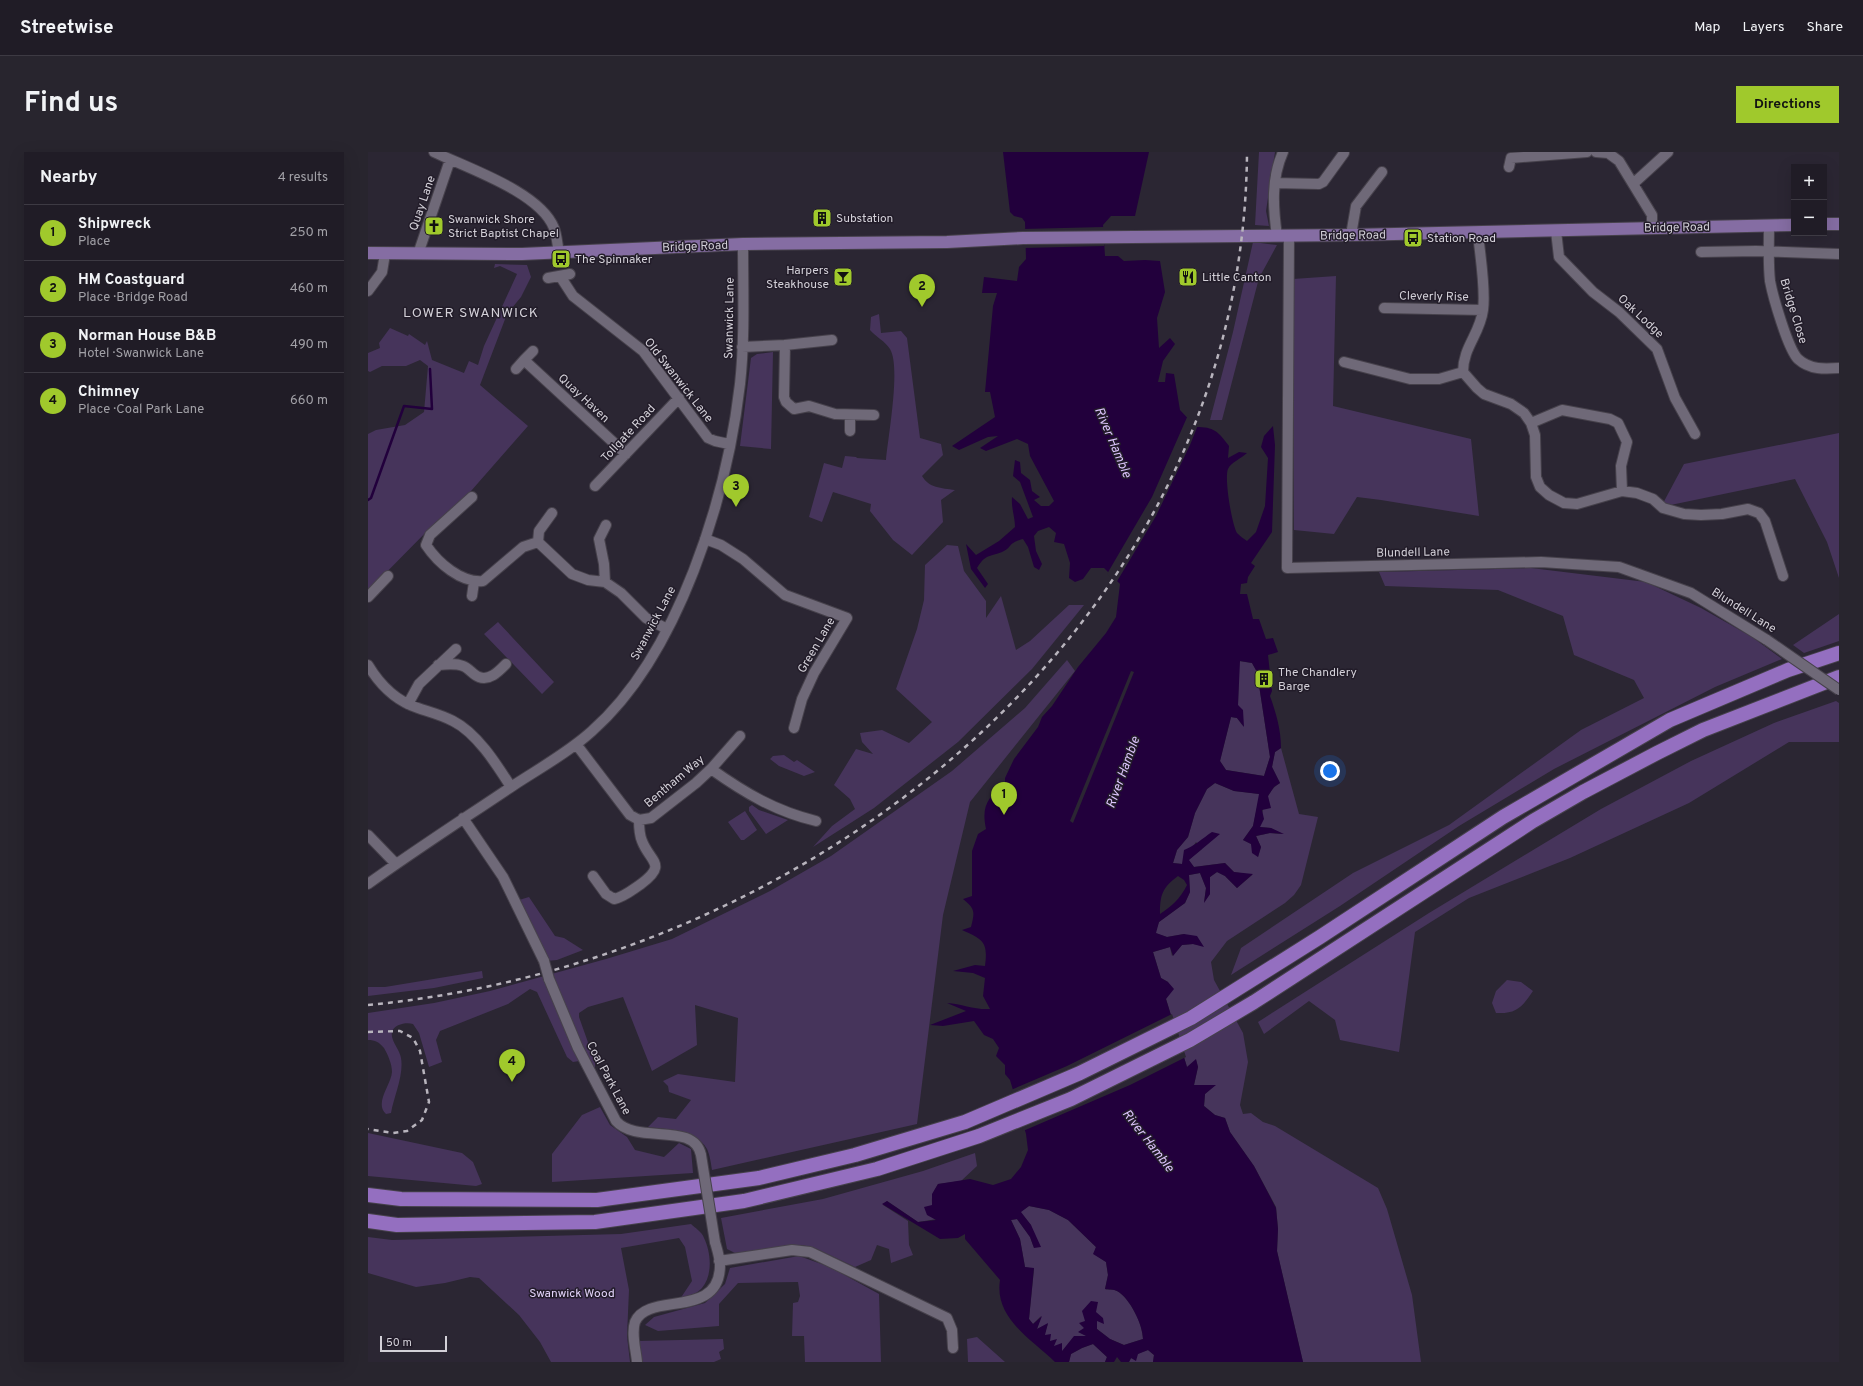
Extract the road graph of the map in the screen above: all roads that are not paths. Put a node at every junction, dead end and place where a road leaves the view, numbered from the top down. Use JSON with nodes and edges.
{"nodes":[{"id":1,"x":434,"y":152,"type":"edge"},
{"id":2,"x":1283,"y":152,"type":"edge"},
{"id":3,"x":1587,"y":152,"type":"edge"},
{"id":4,"x":1596,"y":152,"type":"edge"},
{"id":5,"x":1668,"y":152,"type":"edge"},
{"id":6,"x":1344,"y":153,"type":"edge"},
{"id":7,"x":450,"y":160,"type":"junction"},
{"id":8,"x":1509,"y":167,"type":"dead end"},
{"id":9,"x":1382,"y":172,"type":"dead end"},
{"id":10,"x":1275,"y":183,"type":"junction"},
{"id":11,"x":1634,"y":183,"type":"junction"},
{"id":12,"x":1827,"y":224,"type":"edge"},
{"id":13,"x":1839,"y":224,"type":"edge"},
{"id":14,"x":1791,"y":225,"type":"edge"},
{"id":15,"x":1769,"y":226,"type":"junction"},
{"id":16,"x":1652,"y":228,"type":"junction"},
{"id":17,"x":1556,"y":231,"type":"junction"},
{"id":18,"x":1478,"y":233,"type":"junction"},
{"id":19,"x":1351,"y":235,"type":"junction"},
{"id":20,"x":1283,"y":236,"type":"junction"},
{"id":21,"x":743,"y":244,"type":"junction"},
{"id":22,"x":559,"y":252,"type":"junction"},
{"id":23,"x":1701,"y":252,"type":"dead end"},
{"id":24,"x":368,"y":253,"type":"edge"},
{"id":25,"x":1769,"y":253,"type":"junction"},
{"id":26,"x":385,"y":254,"type":"junction"},
{"id":27,"x":418,"y":254,"type":"junction"},
{"id":28,"x":1839,"y":254,"type":"edge"},
{"id":29,"x":548,"y":278,"type":"dead end"},
{"id":30,"x":368,"y":291,"type":"edge"},
{"id":31,"x":1384,"y":308,"type":"dead end"},
{"id":32,"x":1483,"y":310,"type":"junction"},
{"id":33,"x":832,"y":340,"type":"dead end"},
{"id":34,"x":784,"y":345,"type":"junction"},
{"id":35,"x":742,"y":347,"type":"junction"},
{"id":36,"x":533,"y":352,"type":"dead end"},
{"id":37,"x":524,"y":360,"type":"junction"},
{"id":38,"x":1344,"y":362,"type":"dead end"},
{"id":39,"x":1839,"y":368,"type":"edge"},
{"id":40,"x":516,"y":369,"type":"dead end"},
{"id":41,"x":1463,"y":372,"type":"junction"},
{"id":42,"x":679,"y":398,"type":"junction"},
{"id":43,"x":850,"y":415,"type":"junction"},
{"id":44,"x":874,"y":415,"type":"dead end"},
{"id":45,"x":1531,"y":423,"type":"junction"},
{"id":46,"x":850,"y":431,"type":"dead end"},
{"id":47,"x":1695,"y":434,"type":"dead end"},
{"id":48,"x":729,"y":444,"type":"junction"},
{"id":49,"x":626,"y":454,"type":"junction"},
{"id":50,"x":596,"y":486,"type":"dead end"},
{"id":51,"x":1622,"y":491,"type":"junction"},
{"id":52,"x":472,"y":497,"type":"dead end"},
{"id":53,"x":552,"y":513,"type":"dead end"},
{"id":54,"x":606,"y":524,"type":"dead end"},
{"id":55,"x":705,"y":539,"type":"junction"},
{"id":56,"x":538,"y":542,"type":"junction"},
{"id":57,"x":388,"y":576,"type":"dead end"},
{"id":58,"x":1783,"y":576,"type":"dead end"},
{"id":59,"x":474,"y":582,"type":"junction"},
{"id":60,"x":605,"y":582,"type":"junction"},
{"id":61,"x":472,"y":596,"type":"dead end"},
{"id":62,"x":368,"y":597,"type":"edge"},
{"id":63,"x":667,"y":629,"type":"junction"},
{"id":64,"x":456,"y":649,"type":"dead end"},
{"id":65,"x":1839,"y":653,"type":"edge"},
{"id":66,"x":506,"y":664,"type":"dead end"},
{"id":67,"x":368,"y":665,"type":"edge"},
{"id":68,"x":438,"y":665,"type":"junction"},
{"id":69,"x":1839,"y":677,"type":"edge"},
{"id":70,"x":1839,"y":690,"type":"edge"},
{"id":71,"x":408,"y":704,"type":"junction"},
{"id":72,"x":794,"y":728,"type":"dead end"},
{"id":73,"x":740,"y":736,"type":"dead end"},
{"id":74,"x":576,"y":744,"type":"junction"},
{"id":75,"x":711,"y":769,"type":"junction"},
{"id":76,"x":511,"y":787,"type":"junction"},
{"id":77,"x":463,"y":818,"type":"junction"},
{"id":78,"x":639,"y":820,"type":"junction"},
{"id":79,"x":816,"y":820,"type":"dead end"},
{"id":80,"x":368,"y":835,"type":"edge"},
{"id":81,"x":396,"y":864,"type":"junction"},
{"id":82,"x":593,"y":876,"type":"dead end"},
{"id":83,"x":368,"y":884,"type":"edge"},
{"id":84,"x":368,"y":1195,"type":"edge"},
{"id":85,"x":368,"y":1221,"type":"edge"},
{"id":86,"x":719,"y":1261,"type":"junction"},
{"id":87,"x":953,"y":1348,"type":"dead end"},
{"id":88,"x":637,"y":1362,"type":"edge"}],
"edges":[{"from":1,"to":7,"type":"street"},
{"from":2,"to":10,"type":"street"},
{"from":3,"to":8,"type":"street"},
{"from":4,"to":11,"type":"street"},
{"from":5,"to":11,"type":"street"},
{"from":6,"to":10,"type":"street"},
{"from":7,"to":22,"type":"street"},
{"from":7,"to":27,"type":"street","name":"Quay Lane"},
{"from":9,"to":19,"type":"street"},
{"from":10,"to":20,"type":"street"},
{"from":11,"to":16,"type":"street"},
{"from":12,"to":13,"type":"main road"},
{"from":14,"to":15,"type":"main road","name":"Bridge Road"},
{"from":15,"to":16,"type":"main road","name":"Bridge Road"},
{"from":15,"to":25,"type":"street","name":"Bridge Close"},
{"from":16,"to":17,"type":"main road","name":"Bridge Road"},
{"from":17,"to":18,"type":"main road","name":"Bridge Road"},
{"from":17,"to":47,"type":"street","name":"Oak Lodge"},
{"from":18,"to":19,"type":"main road","name":"Bridge Road"},
{"from":18,"to":32,"type":"street","name":"Cleverly Rise"},
{"from":19,"to":20,"type":"main road","name":"Bridge Road"},
{"from":20,"to":21,"type":"main road","name":"Bridge Road"},
{"from":20,"to":70,"type":"street","name":"Blundell Lane","bridge":true},
{"from":21,"to":22,"type":"main road","name":"Bridge Road"},
{"from":21,"to":35,"type":"street","name":"Swanwick Lane"},
{"from":22,"to":27,"type":"main road","name":"Bridge Road"},
{"from":23,"to":25,"type":"street"},
{"from":24,"to":26,"type":"main road","name":"Bridge Road"},
{"from":25,"to":28,"type":"street"},
{"from":25,"to":39,"type":"street","name":"Bridge Close"},
{"from":26,"to":27,"type":"main road","name":"Bridge Road"},
{"from":26,"to":30,"type":"street"},
{"from":29,"to":42,"type":"street","name":"Old Swanwick Lane"},
{"from":31,"to":32,"type":"street","name":"Cleverly Rise"},
{"from":32,"to":41,"type":"street","name":"Cleverly Rise"},
{"from":33,"to":34,"type":"street"},
{"from":34,"to":35,"type":"street"},
{"from":34,"to":43,"type":"street"},
{"from":35,"to":48,"type":"street","name":"Swanwick Lane"},
{"from":36,"to":37,"type":"street"},
{"from":37,"to":40,"type":"street"},
{"from":37,"to":49,"type":"street","name":"Quay Haven"},
{"from":38,"to":41,"type":"street"},
{"from":41,"to":45,"type":"street"},
{"from":42,"to":48,"type":"street","name":"Old Swanwick Lane"},
{"from":42,"to":49,"type":"street","name":"Tollgate Road"},
{"from":43,"to":44,"type":"street"},
{"from":43,"to":46,"type":"street"},
{"from":45,"to":51,"type":"street"},
{"from":45,"to":51,"type":"street"},
{"from":48,"to":55,"type":"street","name":"Swanwick Lane"},
{"from":49,"to":50,"type":"street","name":"Tollgate Road"},
{"from":51,"to":58,"type":"street"},
{"from":52,"to":59,"type":"street"},
{"from":53,"to":56,"type":"street"},
{"from":54,"to":60,"type":"street"},
{"from":55,"to":63,"type":"street","name":"Swanwick Lane"},
{"from":55,"to":72,"type":"street","name":"Green Lane"},
{"from":56,"to":59,"type":"street"},
{"from":56,"to":60,"type":"street"},
{"from":57,"to":62,"type":"street"},
{"from":59,"to":61,"type":"street"},
{"from":60,"to":63,"type":"street"},
{"from":63,"to":74,"type":"street","name":"Swanwick Lane"},
{"from":64,"to":68,"type":"street"},
{"from":65,"to":84,"type":"highway"},
{"from":66,"to":68,"type":"street"},
{"from":67,"to":71,"type":"street"},
{"from":68,"to":71,"type":"street"},
{"from":69,"to":85,"type":"highway"},
{"from":71,"to":76,"type":"street"},
{"from":73,"to":75,"type":"street","name":"Bentham Way"},
{"from":74,"to":76,"type":"street","name":"Swanwick Lane"},
{"from":74,"to":78,"type":"street","name":"Bentham Way"},
{"from":75,"to":78,"type":"street","name":"Bentham Way"},
{"from":75,"to":79,"type":"street"},
{"from":76,"to":77,"type":"street","name":"Swanwick Lane"},
{"from":77,"to":81,"type":"street","name":"Swanwick Lane"},
{"from":77,"to":86,"type":"street","name":"Coal Park Lane","bridge":true},
{"from":78,"to":82,"type":"street"},
{"from":80,"to":81,"type":"street"},
{"from":81,"to":83,"type":"street","name":"Swanwick Lane"},
{"from":86,"to":87,"type":"street"},
{"from":86,"to":88,"type":"street"}]}
